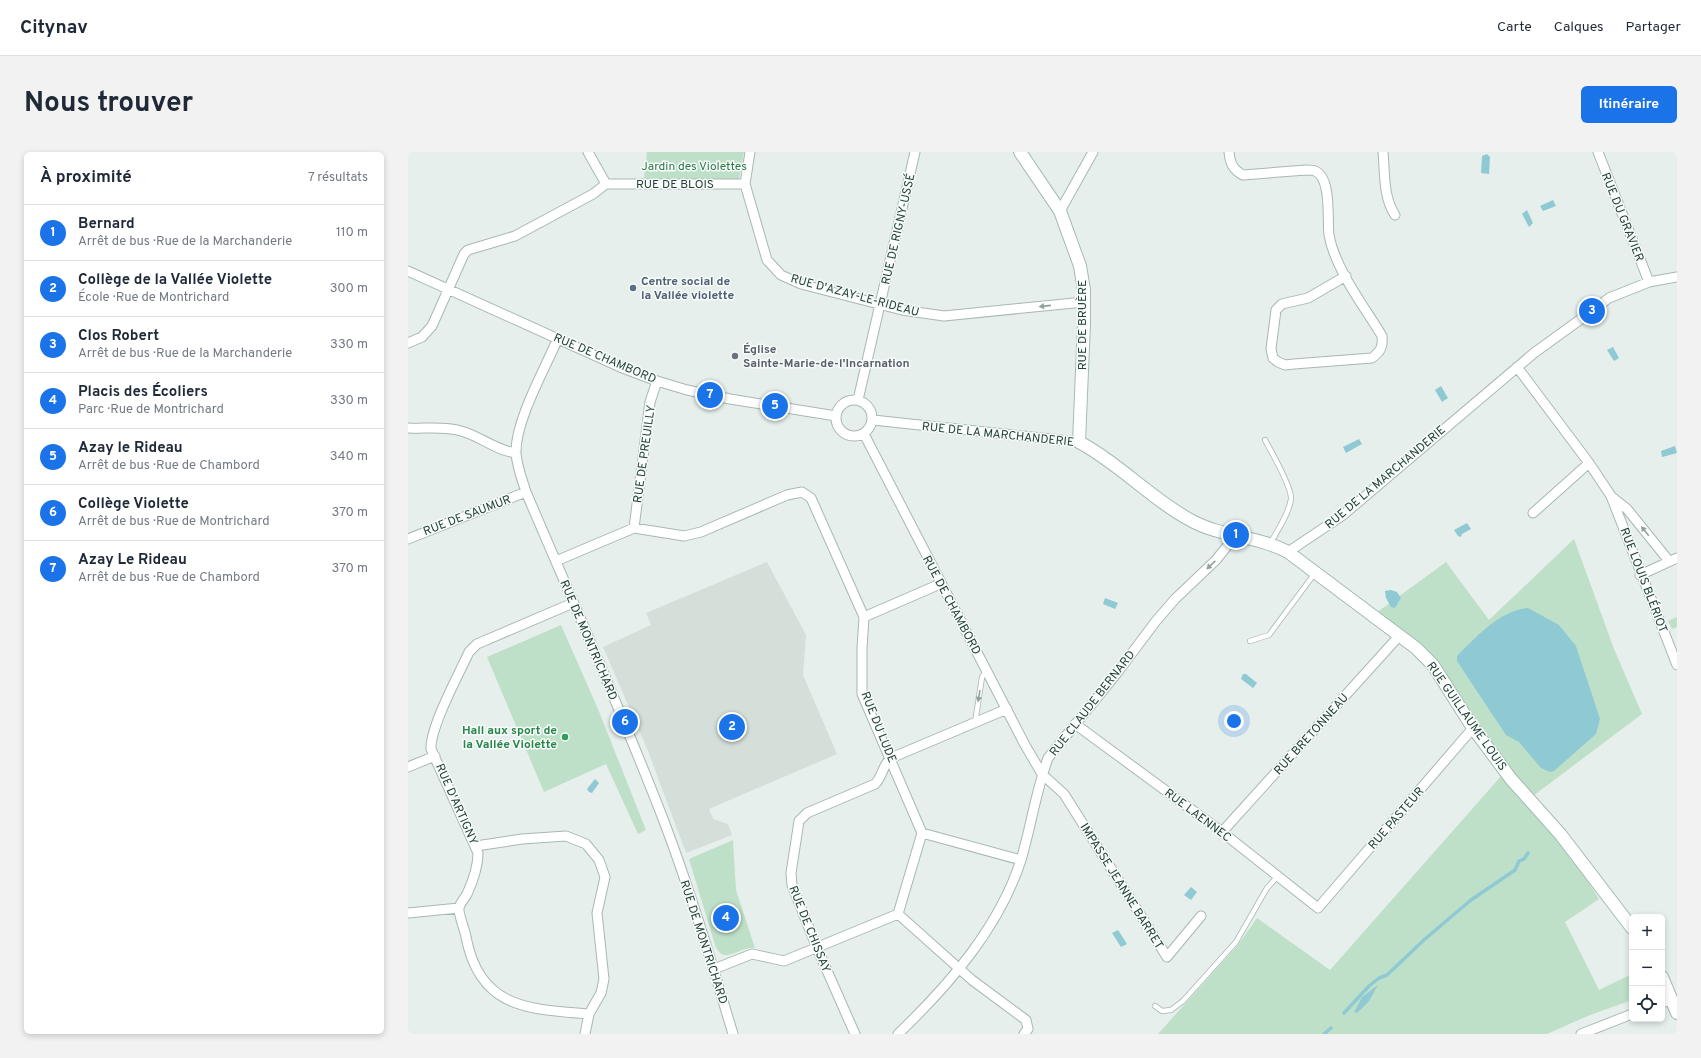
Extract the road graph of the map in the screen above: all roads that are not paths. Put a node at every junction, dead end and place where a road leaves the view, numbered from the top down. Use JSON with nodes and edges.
{"nodes":[{"id":1,"x":588,"y":152,"type":"edge"},
{"id":2,"x":750,"y":152,"type":"edge"},
{"id":3,"x":915,"y":152,"type":"edge"},
{"id":4,"x":1020,"y":152,"type":"edge"},
{"id":5,"x":1093,"y":152,"type":"edge"},
{"id":6,"x":1230,"y":152,"type":"edge"},
{"id":7,"x":1383,"y":152,"type":"edge"},
{"id":8,"x":1598,"y":152,"type":"edge"},
{"id":9,"x":606,"y":184,"type":"junction"},
{"id":10,"x":745,"y":184,"type":"junction"},
{"id":11,"x":1060,"y":211,"type":"junction"},
{"id":12,"x":1395,"y":215,"type":"dead end"},
{"id":13,"x":408,"y":271,"type":"edge"},
{"id":14,"x":1346,"y":276,"type":"junction"},
{"id":15,"x":1677,"y":277,"type":"edge"},
{"id":16,"x":1649,"y":282,"type":"junction"},
{"id":17,"x":449,"y":289,"type":"junction"},
{"id":18,"x":1084,"y":302,"type":"junction"},
{"id":19,"x":881,"y":305,"type":"junction"},
{"id":20,"x":558,"y":338,"type":"junction"},
{"id":21,"x":408,"y":343,"type":"edge"},
{"id":22,"x":1517,"y":367,"type":"junction"},
{"id":23,"x":657,"y":380,"type":"junction"},
{"id":24,"x":858,"y":400,"type":"junction"},
{"id":25,"x":836,"y":416,"type":"junction"},
{"id":26,"x":873,"y":420,"type":"junction"},
{"id":27,"x":408,"y":428,"type":"edge"},
{"id":28,"x":864,"y":434,"type":"junction"},
{"id":29,"x":1265,"y":440,"type":"dead end"},
{"id":30,"x":1079,"y":442,"type":"junction"},
{"id":31,"x":516,"y":452,"type":"junction"},
{"id":32,"x":1589,"y":463,"type":"junction"},
{"id":33,"x":526,"y":492,"type":"junction"},
{"id":34,"x":1611,"y":496,"type":"junction"},
{"id":35,"x":1533,"y":513,"type":"dead end"},
{"id":36,"x":634,"y":528,"type":"junction"},
{"id":37,"x":1236,"y":535,"type":"junction"},
{"id":38,"x":408,"y":539,"type":"edge"},
{"id":39,"x":1270,"y":544,"type":"junction"},
{"id":40,"x":1288,"y":552,"type":"junction"},
{"id":41,"x":1673,"y":560,"type":"edge"},
{"id":42,"x":556,"y":561,"type":"junction"},
{"id":43,"x":1315,"y":573,"type":"junction"},
{"id":44,"x":1640,"y":575,"type":"junction"},
{"id":45,"x":940,"y":584,"type":"junction"},
{"id":46,"x":573,"y":603,"type":"junction"},
{"id":47,"x":864,"y":617,"type":"junction"},
{"id":48,"x":1400,"y":635,"type":"junction"},
{"id":49,"x":1250,"y":641,"type":"dead end"},
{"id":50,"x":1677,"y":665,"type":"edge"},
{"id":51,"x":986,"y":671,"type":"junction"},
{"id":52,"x":1007,"y":709,"type":"junction"},
{"id":53,"x":975,"y":723,"type":"junction"},
{"id":54,"x":1075,"y":724,"type":"junction"},
{"id":55,"x":1473,"y":728,"type":"junction"},
{"id":56,"x":435,"y":756,"type":"junction"},
{"id":57,"x":891,"y":758,"type":"junction"},
{"id":58,"x":408,"y":766,"type":"edge"},
{"id":59,"x":1042,"y":774,"type":"junction"},
{"id":60,"x":1222,"y":832,"type":"junction"},
{"id":61,"x":922,"y":833,"type":"junction"},
{"id":62,"x":476,"y":846,"type":"junction"},
{"id":63,"x":1021,"y":860,"type":"junction"},
{"id":64,"x":1278,"y":876,"type":"junction"},
{"id":65,"x":459,"y":908,"type":"junction"},
{"id":66,"x":1318,"y":908,"type":"joint"},
{"id":67,"x":408,"y":913,"type":"edge"},
{"id":68,"x":898,"y":914,"type":"junction"},
{"id":69,"x":1201,"y":916,"type":"dead end"},
{"id":70,"x":1629,"y":924,"type":"edge"},
{"id":71,"x":817,"y":948,"type":"junction"},
{"id":72,"x":958,"y":968,"type":"junction"},
{"id":73,"x":714,"y":969,"type":"junction"},
{"id":74,"x":1664,"y":986,"type":"edge"},
{"id":75,"x":1667,"y":1001,"type":"edge"},
{"id":76,"x":1156,"y":1006,"type":"dead end"},
{"id":77,"x":1677,"y":1013,"type":"edge"},
{"id":78,"x":590,"y":1014,"type":"junction"},
{"id":79,"x":1629,"y":1015,"type":"edge"},
{"id":80,"x":585,"y":1034,"type":"edge"},
{"id":81,"x":732,"y":1034,"type":"edge"},
{"id":82,"x":855,"y":1034,"type":"edge"},
{"id":83,"x":898,"y":1034,"type":"edge"},
{"id":84,"x":1024,"y":1034,"type":"edge"},
{"id":85,"x":1581,"y":1034,"type":"edge"}],
"edges":[{"from":1,"to":9,"type":"street"},
{"from":2,"to":10,"type":"street","name":"RUE D'AZAY-LE-RIDEAU"},
{"from":3,"to":19,"type":"street","name":"RUE DE RIGNY-USSÉ"},
{"from":4,"to":11,"type":"street","name":"RUE DE BRUÈRE"},
{"from":5,"to":11,"type":"street"},
{"from":6,"to":14,"type":"street"},
{"from":7,"to":12,"type":"street"},
{"from":8,"to":16,"type":"street","name":"RUE DU GRAVIER"},
{"from":9,"to":10,"type":"street","name":"RUE DE BLOIS"},
{"from":9,"to":17,"type":"street"},
{"from":10,"to":19,"type":"street","name":"RUE D'AZAY-LE-RIDEAU"},
{"from":11,"to":18,"type":"street","name":"RUE DE BRUÈRE"},
{"from":13,"to":17,"type":"street","name":"RUE DE CHAMBORD"},
{"from":14,"to":14,"type":"street"},
{"from":15,"to":16,"type":"street","name":"RUE DE LA MARCHANDERIE"},
{"from":16,"to":22,"type":"street","name":"RUE DE LA MARCHANDERIE"},
{"from":17,"to":20,"type":"street","name":"RUE DE CHAMBORD"},
{"from":17,"to":21,"type":"street"},
{"from":18,"to":19,"type":"street","name":"RUE D'AZAY-LE-RIDEAU","one_way":true},
{"from":18,"to":30,"type":"street","name":"RUE DE BRUÈRE"},
{"from":19,"to":24,"type":"street","name":"RUE DE RIGNY-USSÉ"},
{"from":20,"to":23,"type":"street","name":"RUE DE CHAMBORD"},
{"from":20,"to":31,"type":"street","name":"RUE DE MONTRICHARD"},
{"from":22,"to":32,"type":"street","name":"RUE LOUIS BLÉRIOT"},
{"from":22,"to":40,"type":"street","name":"RUE DE LA MARCHANDERIE"},
{"from":23,"to":25,"type":"street","name":"RUE DE CHAMBORD"},
{"from":23,"to":36,"type":"street","name":"RUE DE PREUILLY"},
{"from":24,"to":25,"type":"street"},
{"from":24,"to":26,"type":"street"},
{"from":25,"to":28,"type":"street"},
{"from":26,"to":28,"type":"street"},
{"from":26,"to":30,"type":"street","name":"RUE DE LA MARCHANDERIE"},
{"from":27,"to":31,"type":"street"},
{"from":28,"to":45,"type":"street","name":"RUE DE CHAMBORD"},
{"from":29,"to":39,"type":"lane"},
{"from":30,"to":37,"type":"street","name":"RUE DE LA MARCHANDERIE"},
{"from":31,"to":33,"type":"street","name":"RUE DE MONTRICHARD"},
{"from":32,"to":34,"type":"street","name":"RUE LOUIS BLÉRIOT"},
{"from":32,"to":35,"type":"street"},
{"from":33,"to":38,"type":"street","name":"RUE DE SAUMUR"},
{"from":33,"to":42,"type":"street","name":"RUE DE MONTRICHARD"},
{"from":41,"to":34,"type":"street","name":"RUE LOUIS BLÉRIOT","one_way":true},
{"from":34,"to":44,"type":"street","name":"RUE LOUIS BLÉRIOT"},
{"from":36,"to":42,"type":"street"},
{"from":36,"to":47,"type":"street","name":"RUE DU LUDE"},
{"from":37,"to":39,"type":"street","name":"RUE DE LA MARCHANDERIE"},
{"from":37,"to":54,"type":"street","name":"RUE CLAUDE BERNARD","one_way":true},
{"from":39,"to":40,"type":"street","name":"RUE DE LA MARCHANDERIE"},
{"from":40,"to":43,"type":"street","name":"RUE GUILLAUME LOUIS"},
{"from":41,"to":44,"type":"street"},
{"from":42,"to":46,"type":"street","name":"RUE DE MONTRICHARD"},
{"from":43,"to":48,"type":"street","name":"RUE GUILLAUME LOUIS"},
{"from":43,"to":49,"type":"lane"},
{"from":44,"to":50,"type":"street","name":"RUE LOUIS BLÉRIOT"},
{"from":45,"to":47,"type":"street"},
{"from":45,"to":51,"type":"street","name":"RUE DE CHAMBORD"},
{"from":46,"to":56,"type":"street","name":"RUE D'ARTIGNY"},
{"from":46,"to":73,"type":"street","name":"RUE DE MONTRICHARD"},
{"from":47,"to":57,"type":"street","name":"RUE DU LUDE"},
{"from":48,"to":55,"type":"street","name":"RUE GUILLAUME LOUIS"},
{"from":48,"to":60,"type":"street","name":"RUE BRETONNEAU"},
{"from":51,"to":52,"type":"street","name":"RUE DE CHAMBORD"},
{"from":51,"to":53,"type":"lane","one_way":true},
{"from":52,"to":53,"type":"street"},
{"from":52,"to":59,"type":"street","name":"RUE DE CHAMBORD"},
{"from":53,"to":57,"type":"street"},
{"from":54,"to":59,"type":"street","name":"RUE CLAUDE BERNARD"},
{"from":54,"to":60,"type":"street","name":"RUE LAENNEC"},
{"from":55,"to":66,"type":"street","name":"RUE PASTEUR"},
{"from":55,"to":70,"type":"street","name":"RUE GUILLAUME LOUIS"},
{"from":56,"to":58,"type":"street"},
{"from":56,"to":62,"type":"street","name":"RUE D'ARTIGNY"},
{"from":57,"to":61,"type":"street","name":"RUE DU LUDE"},
{"from":57,"to":71,"type":"street","name":"RUE DE CHISSAY"},
{"from":59,"to":63,"type":"street","name":"RUE CLAUDE BERNARD"},
{"from":59,"to":69,"type":"street","name":"IMPASSE JEANNE BARRET"},
{"from":60,"to":64,"type":"street","name":"RUE LAENNEC"},
{"from":61,"to":63,"type":"street"},
{"from":61,"to":68,"type":"street"},
{"from":62,"to":65,"type":"street","name":"RUE D'ARTIGNY"},
{"from":62,"to":78,"type":"street"},
{"from":63,"to":72,"type":"street","name":"RUE CLAUDE BERNARD"},
{"from":64,"to":66,"type":"street","name":"RUE LAENNEC"},
{"from":64,"to":76,"type":"lane"},
{"from":65,"to":67,"type":"street"},
{"from":65,"to":78,"type":"street"},
{"from":68,"to":71,"type":"street"},
{"from":68,"to":72,"type":"street"},
{"from":71,"to":73,"type":"street"},
{"from":71,"to":82,"type":"street","name":"RUE DE CHISSAY"},
{"from":72,"to":83,"type":"street","name":"RUE CLAUDE BERNARD"},
{"from":72,"to":84,"type":"street"},
{"from":73,"to":81,"type":"street","name":"RUE DE MONTRICHARD"},
{"from":74,"to":75,"type":"street"},
{"from":75,"to":77,"type":"street"},
{"from":78,"to":80,"type":"street"},
{"from":79,"to":85,"type":"street"}]}
